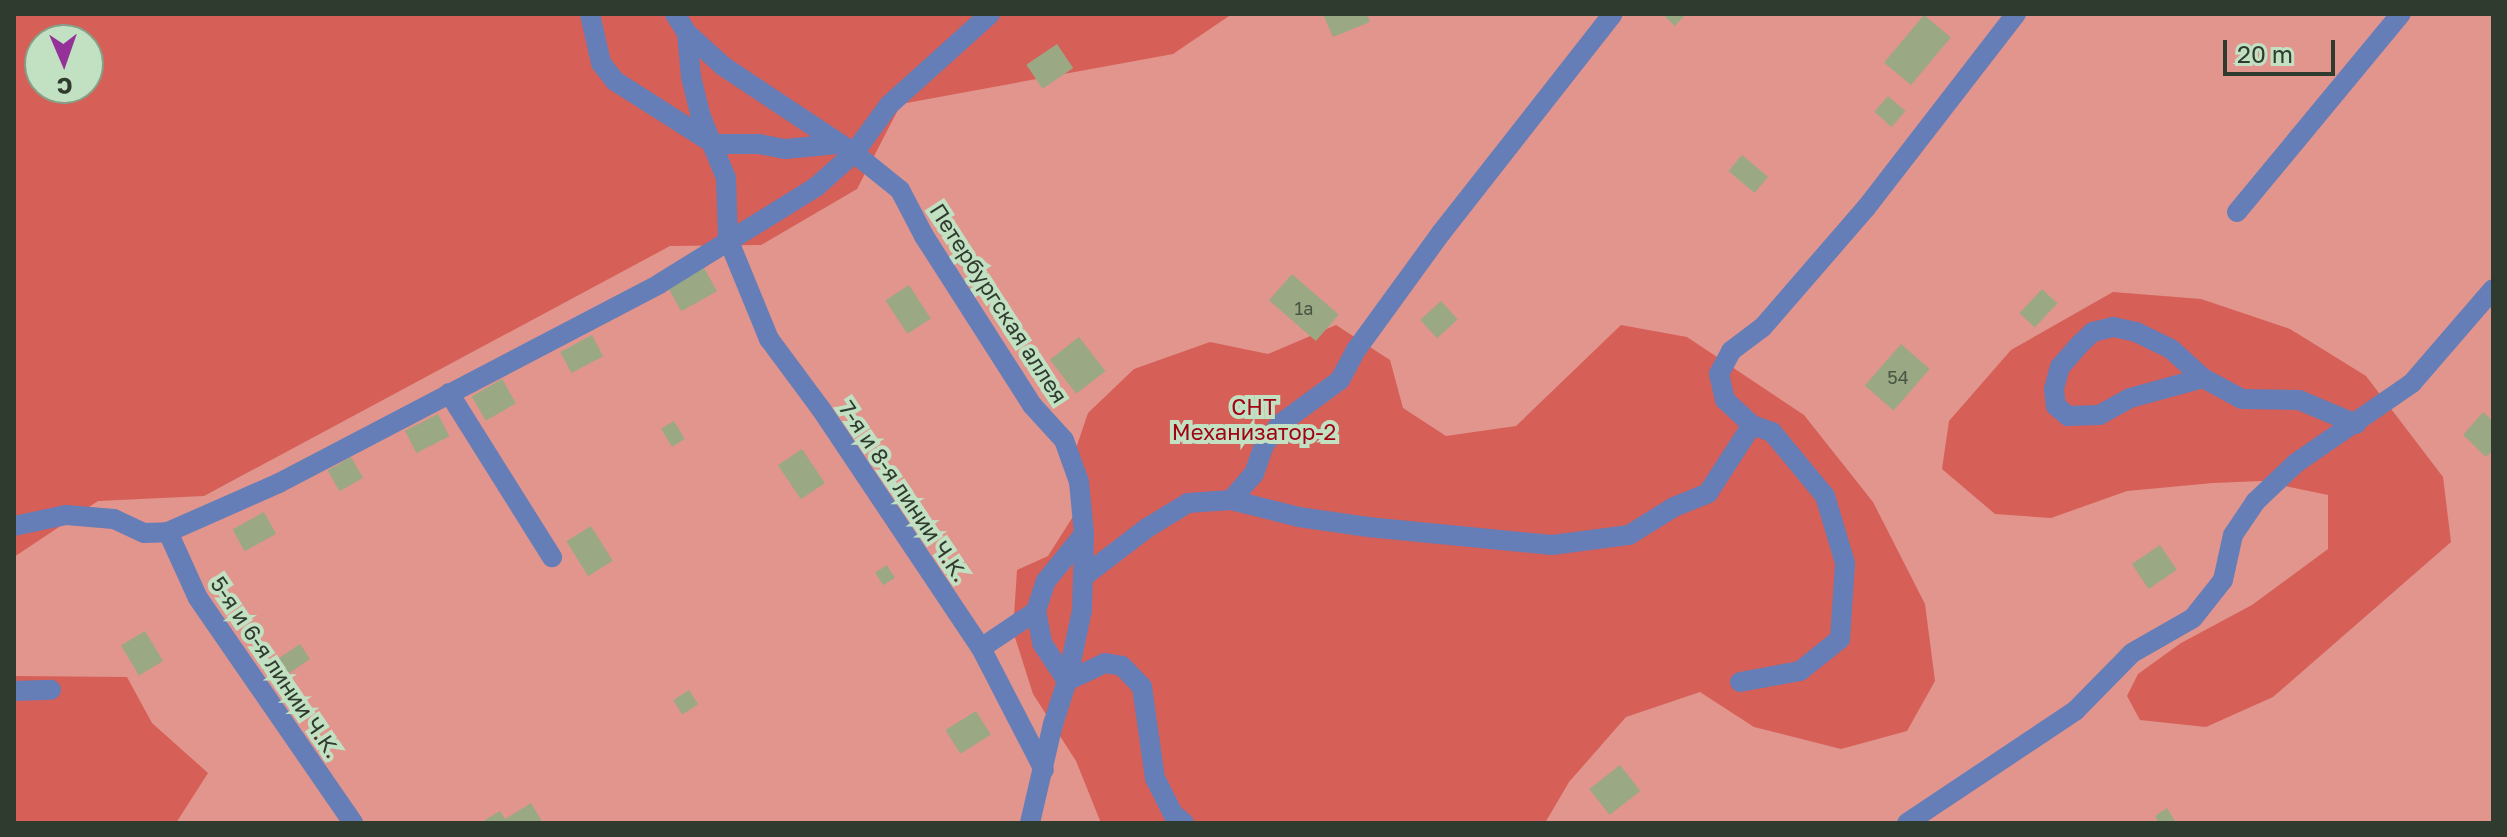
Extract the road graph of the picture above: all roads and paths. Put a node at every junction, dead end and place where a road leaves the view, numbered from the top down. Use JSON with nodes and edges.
{"nodes":[{"id":1,"x":590,"y":14,"type":"edge"},
{"id":2,"x":675,"y":14,"type":"edge"},
{"id":3,"x":990,"y":14,"type":"edge"},
{"id":4,"x":1613,"y":14,"type":"edge"},
{"id":5,"x":2016,"y":14,"type":"edge"},
{"id":6,"x":2401,"y":14,"type":"edge"},
{"id":7,"x":687,"y":33,"type":"junction"},
{"id":8,"x":714,"y":144,"type":"junction"},
{"id":9,"x":846,"y":148,"type":"junction"},
{"id":10,"x":2237,"y":212,"type":"dead end"},
{"id":11,"x":728,"y":239,"type":"junction"},
{"id":12,"x":2493,"y":289,"type":"edge"},
{"id":13,"x":2203,"y":378,"type":"junction"},
{"id":14,"x":449,"y":393,"type":"junction"},
{"id":15,"x":2356,"y":424,"type":"junction"},
{"id":16,"x":1752,"y":425,"type":"junction"},
{"id":17,"x":1231,"y":500,"type":"junction"},
{"id":18,"x":14,"y":526,"type":"edge"},
{"id":19,"x":168,"y":532,"type":"junction"},
{"id":20,"x":1084,"y":534,"type":"junction"},
{"id":21,"x":552,"y":557,"type":"dead end"},
{"id":22,"x":1083,"y":577,"type":"junction"},
{"id":23,"x":1036,"y":611,"type":"junction"},
{"id":24,"x":981,"y":648,"type":"junction"},
{"id":25,"x":1067,"y":681,"type":"junction"},
{"id":26,"x":1740,"y":682,"type":"dead end"},
{"id":27,"x":51,"y":690,"type":"dead end"},
{"id":28,"x":14,"y":691,"type":"edge"},
{"id":29,"x":1044,"y":770,"type":"junction"},
{"id":30,"x":353,"y":823,"type":"edge"},
{"id":31,"x":1030,"y":823,"type":"edge"},
{"id":32,"x":1184,"y":823,"type":"edge"},
{"id":33,"x":1907,"y":823,"type":"edge"}],
"edges":[{"from":1,"to":8,"type":"street"},
{"from":2,"to":7,"type":"street"},
{"from":3,"to":9,"type":"street"},
{"from":4,"to":17,"type":"street"},
{"from":5,"to":16,"type":"street"},
{"from":6,"to":10,"type":"street"},
{"from":7,"to":8,"type":"street"},
{"from":7,"to":9,"type":"street","name":"Петербургская аллея"},
{"from":8,"to":9,"type":"street"},
{"from":8,"to":11,"type":"street"},
{"from":9,"to":11,"type":"street"},
{"from":9,"to":20,"type":"street","name":"Петербургская аллея"},
{"from":11,"to":14,"type":"street"},
{"from":11,"to":24,"type":"street","name":"7-я и 8-я линии Ч.К."},
{"from":12,"to":15,"type":"street"},
{"from":13,"to":13,"type":"street"},
{"from":13,"to":15,"type":"street"},
{"from":14,"to":19,"type":"street"},
{"from":14,"to":21,"type":"street"},
{"from":15,"to":33,"type":"street"},
{"from":16,"to":17,"type":"street"},
{"from":16,"to":26,"type":"street"},
{"from":17,"to":22,"type":"street"},
{"from":18,"to":19,"type":"street"},
{"from":19,"to":30,"type":"street","name":"5-я и 6-я линии Ч.К."},
{"from":20,"to":22,"type":"street","name":"Петербургская аллея"},
{"from":20,"to":23,"type":"street"},
{"from":22,"to":25,"type":"street","name":"Петербургская аллея"},
{"from":23,"to":24,"type":"street"},
{"from":23,"to":25,"type":"street"},
{"from":24,"to":29,"type":"street","name":"7-я и 8-я линии Ч.К."},
{"from":25,"to":29,"type":"street","name":"Петербургская аллея"},
{"from":25,"to":32,"type":"street"},
{"from":27,"to":28,"type":"street"},
{"from":29,"to":31,"type":"street","name":"Петербургская аллея"}]}
